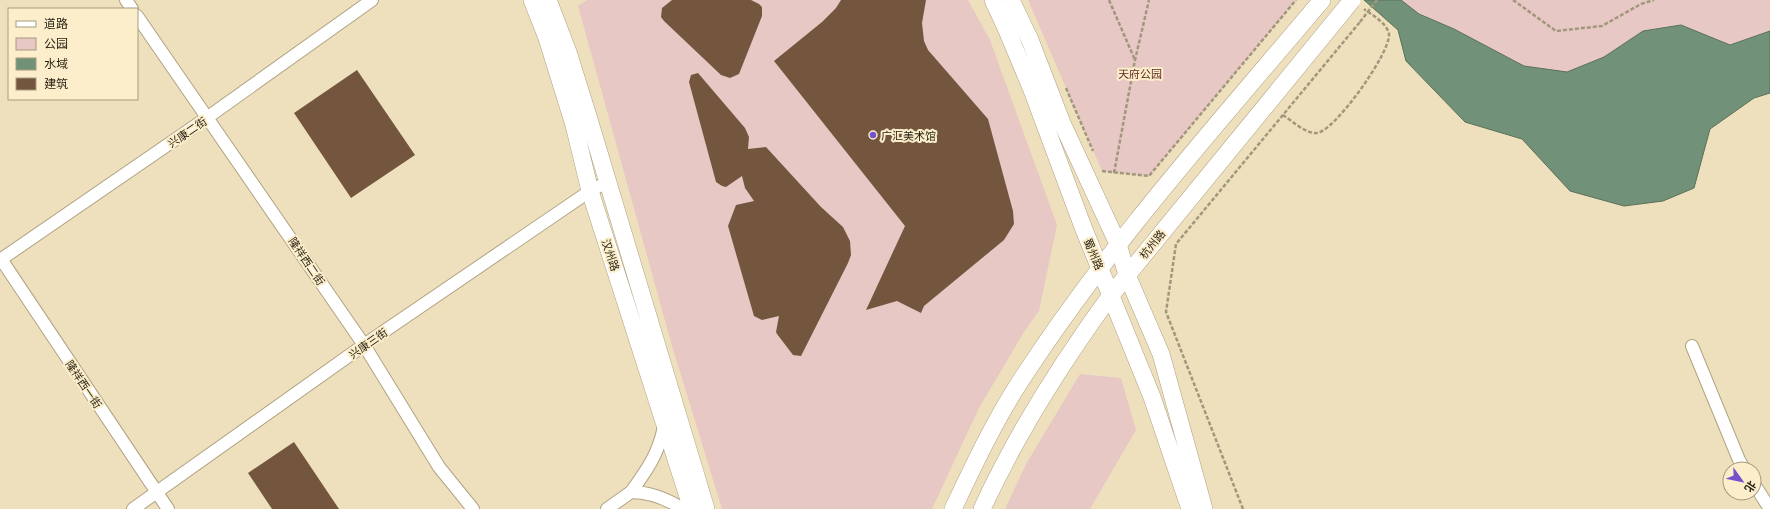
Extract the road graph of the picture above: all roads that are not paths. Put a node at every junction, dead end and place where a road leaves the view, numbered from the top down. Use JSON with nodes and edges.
{"nodes":[{"id":1,"x":372,"y":0,"type":"edge"},
{"id":2,"x":532,"y":0,"type":"edge"},
{"id":3,"x":548,"y":0,"type":"edge"},
{"id":4,"x":993,"y":0,"type":"edge"},
{"id":5,"x":1010,"y":0,"type":"edge"},
{"id":6,"x":1322,"y":0,"type":"edge"},
{"id":7,"x":1353,"y":6,"type":"edge"},
{"id":8,"x":138,"y":17,"type":"edge"},
{"id":9,"x":208,"y":117,"type":"junction"},
{"id":10,"x":607,"y":182,"type":"junction"},
{"id":11,"x":590,"y":191,"type":"junction"},
{"id":12,"x":1118,"y":244,"type":"junction"},
{"id":13,"x":0,"y":259,"type":"edge"},
{"id":14,"x":1100,"y":269,"type":"junction"},
{"id":15,"x":1127,"y":275,"type":"junction"},
{"id":16,"x":1111,"y":295,"type":"junction"},
{"id":17,"x":364,"y":345,"type":"junction"},
{"id":18,"x":1692,"y":346,"type":"dead end"},
{"id":19,"x":665,"y":423,"type":"junction"},
{"id":20,"x":1740,"y":461,"type":"edge"},
{"id":21,"x":156,"y":492,"type":"junction"},
{"id":22,"x":632,"y":492,"type":"junction"},
{"id":23,"x":1762,"y":496,"type":"edge"},
{"id":24,"x":133,"y":509,"type":"edge"},
{"id":25,"x":168,"y":509,"type":"edge"},
{"id":26,"x":473,"y":509,"type":"edge"},
{"id":27,"x":607,"y":509,"type":"edge"},
{"id":28,"x":683,"y":509,"type":"edge"},
{"id":29,"x":692,"y":509,"type":"edge"},
{"id":30,"x":706,"y":509,"type":"edge"},
{"id":31,"x":953,"y":509,"type":"edge"},
{"id":32,"x":982,"y":509,"type":"edge"},
{"id":33,"x":1190,"y":509,"type":"edge"},
{"id":34,"x":1204,"y":509,"type":"edge"},
{"id":35,"x":1770,"y":509,"type":"edge"}],
"edges":[{"from":1,"to":9,"type":"street","name":"兴康二街"},
{"from":2,"to":11,"type":"main road","name":"汉州路"},
{"from":3,"to":10,"type":"main road","name":"汉州路"},
{"from":4,"to":14,"type":"main road","name":"蜀州路"},
{"from":5,"to":12,"type":"main road"},
{"from":6,"to":12,"type":"main road"},
{"from":7,"to":15,"type":"main road","name":"杭州路"},
{"from":8,"to":9,"type":"street","name":"隆祥西二街"},
{"from":9,"to":13,"type":"street","name":"兴康二街"},
{"from":9,"to":17,"type":"street","name":"隆祥西二街"},
{"from":10,"to":11,"type":"street","name":"兴康三街"},
{"from":10,"to":30,"type":"main road","name":"汉州路"},
{"from":11,"to":17,"type":"street","name":"兴康三街"},
{"from":11,"to":19,"type":"main road","name":"汉州路"},
{"from":12,"to":14,"type":"main road"},
{"from":12,"to":15,"type":"main road"},
{"from":13,"to":21,"type":"street","name":"隆祥西一街"},
{"from":14,"to":16,"type":"main road","name":"蜀州路"},
{"from":14,"to":31,"type":"main road"},
{"from":15,"to":16,"type":"main road","name":"杭州路"},
{"from":15,"to":34,"type":"main road"},
{"from":16,"to":32,"type":"main road","name":"杭州路"},
{"from":16,"to":33,"type":"main road","name":"蜀州路"},
{"from":17,"to":21,"type":"street","name":"兴康三街"},
{"from":17,"to":26,"type":"street","name":"隆祥西二街"},
{"from":18,"to":20,"type":"street"},
{"from":19,"to":22,"type":"street"},
{"from":19,"to":29,"type":"main road","name":"汉州路"},
{"from":21,"to":24,"type":"street","name":"兴康三街"},
{"from":21,"to":25,"type":"street","name":"隆祥西一街"},
{"from":22,"to":27,"type":"street"},
{"from":22,"to":28,"type":"street"},
{"from":23,"to":35,"type":"street"}]}
